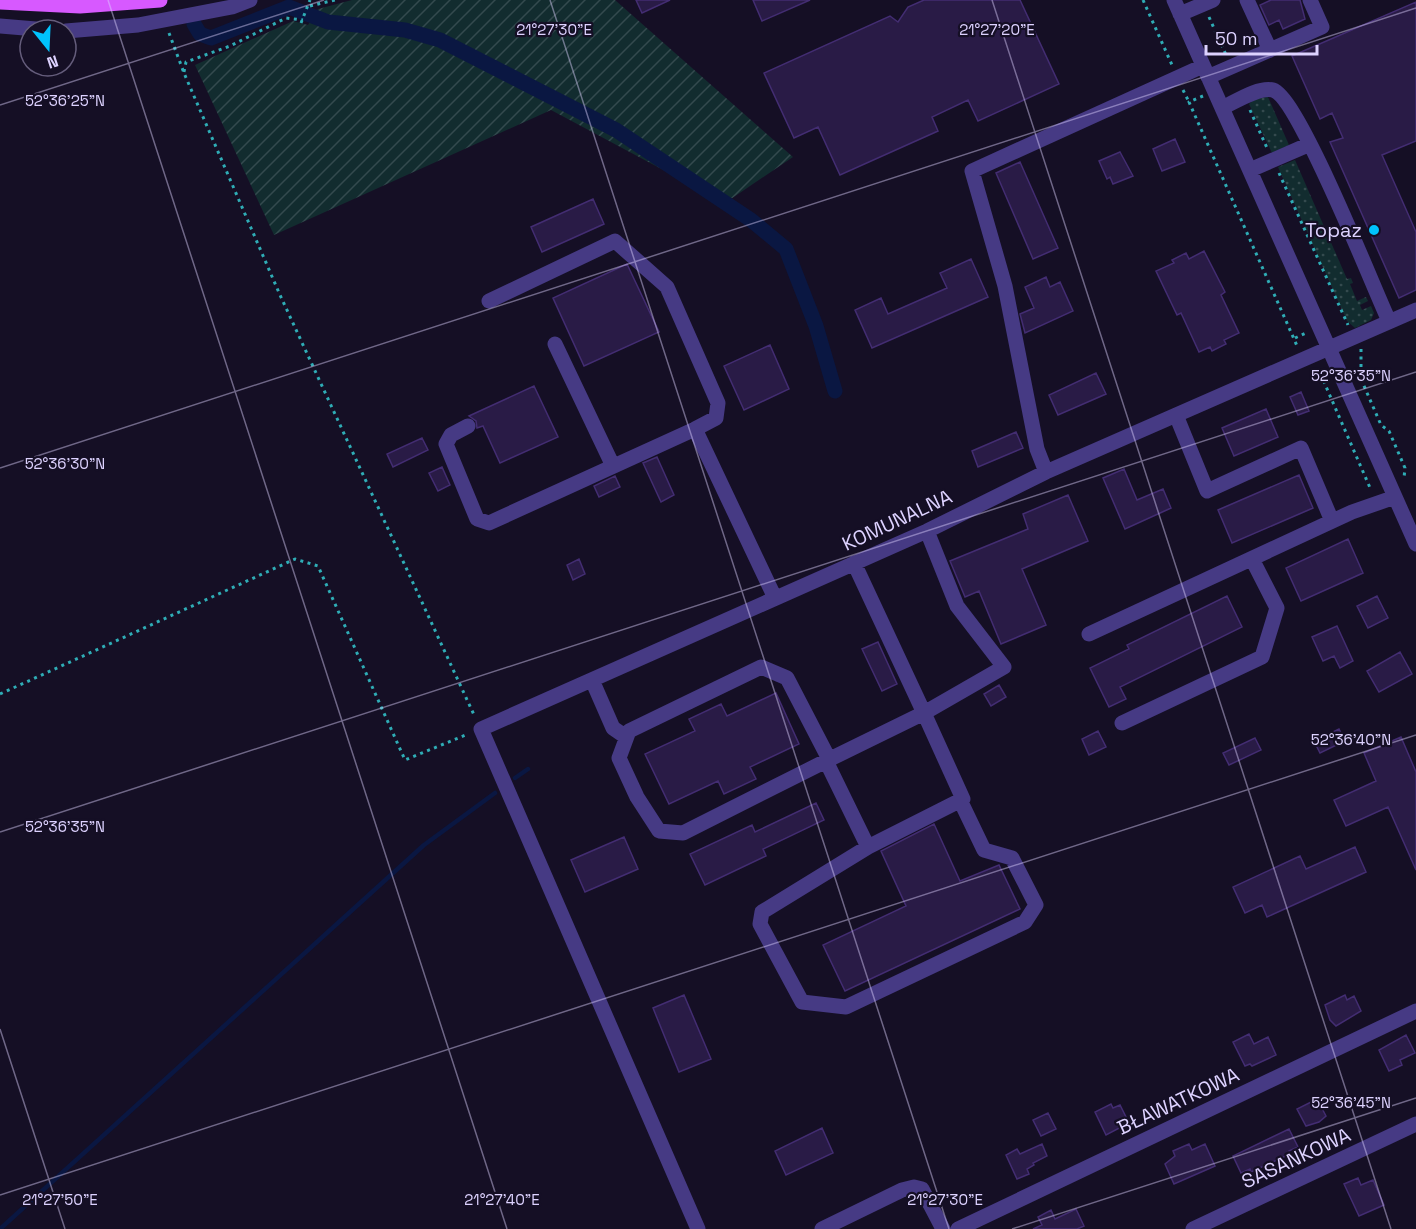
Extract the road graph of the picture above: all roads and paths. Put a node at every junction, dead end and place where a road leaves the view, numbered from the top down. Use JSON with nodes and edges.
{"nodes":[{"id":1,"x":160,"y":0,"type":"edge"},
{"id":2,"x":250,"y":0,"type":"edge"},
{"id":3,"x":310,"y":0,"type":"edge"},
{"id":4,"x":335,"y":0,"type":"edge"},
{"id":5,"x":1143,"y":0,"type":"edge"},
{"id":6,"x":1174,"y":0,"type":"edge"},
{"id":7,"x":1247,"y":0,"type":"edge"},
{"id":8,"x":1310,"y":0,"type":"edge"},
{"id":9,"x":0,"y":2,"type":"edge"},
{"id":10,"x":1208,"y":2,"type":"edge"},
{"id":11,"x":310,"y":6,"type":"junction"},
{"id":12,"x":1180,"y":15,"type":"junction"},
{"id":13,"x":165,"y":19,"type":"junction"},
{"id":14,"x":0,"y":26,"type":"edge"},
{"id":15,"x":18,"y":28,"type":"edge"},
{"id":16,"x":78,"y":30,"type":"edge"},
{"id":17,"x":1270,"y":50,"type":"junction"},
{"id":18,"x":1231,"y":67,"type":"junction"},
{"id":19,"x":1206,"y":71,"type":"junction"},
{"id":20,"x":184,"y":73,"type":"junction"},
{"id":21,"x":1177,"y":76,"type":"junction"},
{"id":22,"x":1215,"y":92,"type":"junction"},
{"id":23,"x":1245,"y":98,"type":"junction"},
{"id":24,"x":1189,"y":102,"type":"junction"},
{"id":25,"x":1222,"y":108,"type":"junction"},
{"id":26,"x":1310,"y":144,"type":"junction"},
{"id":27,"x":1273,"y":161,"type":"junction"},
{"id":28,"x":1250,"y":170,"type":"junction"},
{"id":29,"x":489,"y":301,"type":"dead end"},
{"id":30,"x":1416,"y":310,"type":"edge"},
{"id":31,"x":1343,"y":317,"type":"dead end"},
{"id":32,"x":1389,"y":321,"type":"junction"},
{"id":33,"x":1295,"y":338,"type":"dead end"},
{"id":34,"x":555,"y":344,"type":"dead end"},
{"id":35,"x":1359,"y":344,"type":"dead end"},
{"id":36,"x":1329,"y":348,"type":"junction"},
{"id":37,"x":1307,"y":368,"type":"dead end"},
{"id":38,"x":1176,"y":415,"type":"junction"},
{"id":39,"x":468,"y":426,"type":"dead end"},
{"id":40,"x":695,"y":429,"type":"junction"},
{"id":41,"x":612,"y":466,"type":"junction"},
{"id":42,"x":1046,"y":472,"type":"junction"},
{"id":43,"x":1408,"y":486,"type":"dead end"},
{"id":44,"x":1395,"y":497,"type":"junction"},
{"id":45,"x":1377,"y":504,"type":"junction"},
{"id":46,"x":1332,"y":522,"type":"junction"},
{"id":47,"x":927,"y":531,"type":"junction"},
{"id":48,"x":1416,"y":544,"type":"edge"},
{"id":49,"x":1252,"y":559,"type":"junction"},
{"id":50,"x":854,"y":563,"type":"junction"},
{"id":51,"x":775,"y":598,"type":"junction"},
{"id":52,"x":1089,"y":634,"type":"dead end"},
{"id":53,"x":592,"y":680,"type":"junction"},
{"id":54,"x":0,"y":694,"type":"edge"},
{"id":55,"x":924,"y":713,"type":"junction"},
{"id":56,"x":1122,"y":723,"type":"dead end"},
{"id":57,"x":481,"y":729,"type":"junction"},
{"id":58,"x":627,"y":737,"type":"junction"},
{"id":59,"x":828,"y":760,"type":"junction"},
{"id":60,"x":960,"y":801,"type":"junction"},
{"id":61,"x":868,"y":847,"type":"junction"},
{"id":62,"x":1416,"y":1011,"type":"edge"},
{"id":63,"x":1416,"y":1124,"type":"edge"},
{"id":64,"x":698,"y":1229,"type":"edge"},
{"id":65,"x":822,"y":1229,"type":"edge"},
{"id":66,"x":943,"y":1229,"type":"edge"},
{"id":67,"x":958,"y":1229,"type":"edge"},
{"id":68,"x":1193,"y":1229,"type":"edge"}],
"edges":[{"from":1,"to":9,"type":"main road"},
{"from":2,"to":13,"type":"street"},
{"from":3,"to":11,"type":"path"},
{"from":4,"to":11,"type":"path"},
{"from":5,"to":21,"type":"path"},
{"from":6,"to":12,"type":"street"},
{"from":7,"to":17,"type":"street"},
{"from":8,"to":17,"type":"street"},
{"from":10,"to":12,"type":"street"},
{"from":10,"to":18,"type":"path"},
{"from":11,"to":20,"type":"path"},
{"from":12,"to":19,"type":"street"},
{"from":13,"to":16,"type":"street"},
{"from":13,"to":20,"type":"path"},
{"from":14,"to":15,"type":"street"},
{"from":17,"to":18,"type":"street"},
{"from":18,"to":19,"type":"street"},
{"from":19,"to":21,"type":"street"},
{"from":19,"to":22,"type":"street"},
{"from":20,"to":57,"type":"path"},
{"from":21,"to":24,"type":"path"},
{"from":21,"to":42,"type":"street"},
{"from":22,"to":24,"type":"path"},
{"from":22,"to":25,"type":"street"},
{"from":23,"to":25,"type":"street"},
{"from":23,"to":26,"type":"street"},
{"from":23,"to":27,"type":"path"},
{"from":24,"to":33,"type":"path"},
{"from":25,"to":28,"type":"street"},
{"from":26,"to":27,"type":"street"},
{"from":26,"to":32,"type":"street"},
{"from":27,"to":28,"type":"street"},
{"from":27,"to":31,"type":"path"},
{"from":28,"to":36,"type":"street"},
{"from":29,"to":40,"type":"street"},
{"from":30,"to":32,"type":"street","name":"KOMUNALNA"},
{"from":32,"to":36,"type":"street","name":"KOMUNALNA"},
{"from":34,"to":41,"type":"street"},
{"from":35,"to":43,"type":"path"},
{"from":36,"to":38,"type":"street","name":"KOMUNALNA"},
{"from":36,"to":44,"type":"street"},
{"from":37,"to":45,"type":"path"},
{"from":38,"to":42,"type":"street","name":"KOMUNALNA"},
{"from":38,"to":46,"type":"street"},
{"from":39,"to":41,"type":"street"},
{"from":40,"to":41,"type":"street"},
{"from":40,"to":51,"type":"street"},
{"from":42,"to":47,"type":"street","name":"KOMUNALNA"},
{"from":44,"to":45,"type":"street"},
{"from":44,"to":48,"type":"street"},
{"from":45,"to":46,"type":"street"},
{"from":46,"to":49,"type":"street"},
{"from":47,"to":50,"type":"street","name":"KOMUNALNA"},
{"from":47,"to":55,"type":"street"},
{"from":49,"to":52,"type":"street"},
{"from":49,"to":56,"type":"street"},
{"from":50,"to":51,"type":"street","name":"KOMUNALNA"},
{"from":50,"to":55,"type":"street"},
{"from":51,"to":53,"type":"street","name":"KOMUNALNA"},
{"from":53,"to":57,"type":"street","name":"KOMUNALNA"},
{"from":53,"to":58,"type":"street"},
{"from":54,"to":57,"type":"path"},
{"from":55,"to":59,"type":"street"},
{"from":55,"to":60,"type":"street"},
{"from":57,"to":64,"type":"street"},
{"from":58,"to":59,"type":"street"},
{"from":58,"to":59,"type":"street"},
{"from":59,"to":61,"type":"street"},
{"from":60,"to":61,"type":"street"},
{"from":60,"to":61,"type":"street"},
{"from":62,"to":67,"type":"street","name":"BŁAWATKOWA"},
{"from":63,"to":68,"type":"street","name":"SASANKOWA"},
{"from":65,"to":66,"type":"street"}]}
